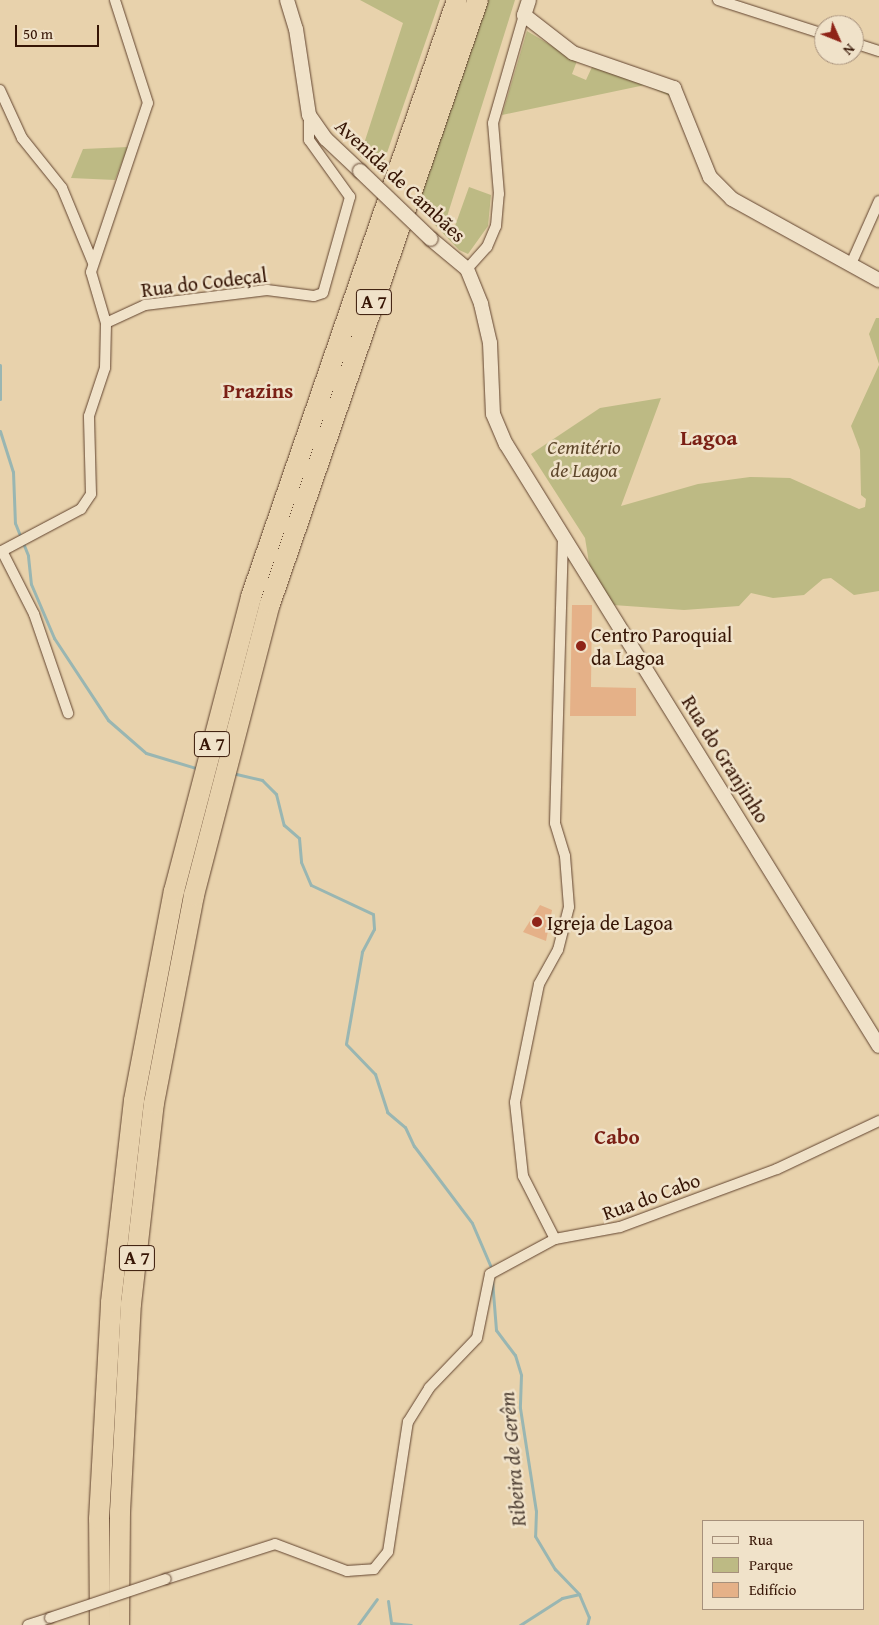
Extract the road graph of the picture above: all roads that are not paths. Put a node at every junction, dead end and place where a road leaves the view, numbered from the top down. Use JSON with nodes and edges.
{"nodes":[{"id":1,"x":115,"y":0,"type":"edge"},
{"id":2,"x":287,"y":0,"type":"edge"},
{"id":3,"x":457,"y":0,"type":"edge"},
{"id":4,"x":478,"y":0,"type":"edge"},
{"id":5,"x":529,"y":0,"type":"edge"},
{"id":6,"x":718,"y":0,"type":"edge"},
{"id":7,"x":524,"y":15,"type":"junction"},
{"id":8,"x":814,"y":31,"type":"edge"},
{"id":9,"x":864,"y":46,"type":"edge"},
{"id":10,"x":879,"y":51,"type":"edge"},
{"id":11,"x":0,"y":90,"type":"edge"},
{"id":12,"x":309,"y":115,"type":"junction"},
{"id":13,"x":879,"y":201,"type":"edge"},
{"id":14,"x":94,"y":263,"type":"junction"},
{"id":15,"x":852,"y":264,"type":"junction"},
{"id":16,"x":467,"y":269,"type":"junction"},
{"id":17,"x":879,"y":280,"type":"edge"},
{"id":18,"x":106,"y":323,"type":"junction"},
{"id":19,"x":563,"y":536,"type":"junction"},
{"id":20,"x":1,"y":552,"type":"edge"},
{"id":21,"x":68,"y":713,"type":"dead end"},
{"id":22,"x":879,"y":1046,"type":"edge"},
{"id":23,"x":879,"y":1121,"type":"edge"},
{"id":24,"x":556,"y":1240,"type":"junction"},
{"id":25,"x":28,"y":1625,"type":"edge"},
{"id":26,"x":100,"y":1625,"type":"edge"},
{"id":27,"x":119,"y":1625,"type":"edge"}],
"edges":[{"from":1,"to":14,"type":"street"},
{"from":2,"to":12,"type":"street","name":"Avenida de Cambães"},
{"from":3,"to":26,"type":"highway","number":"A 7"},
{"from":4,"to":27,"type":"highway","number":"A 7"},
{"from":5,"to":7,"type":"street"},
{"from":6,"to":8,"type":"street"},
{"from":7,"to":15,"type":"street"},
{"from":7,"to":16,"type":"street"},
{"from":9,"to":10,"type":"street"},
{"from":11,"to":14,"type":"street"},
{"from":12,"to":16,"type":"street","name":"Avenida de Cambães","bridge":true},
{"from":12,"to":18,"type":"street","name":"Rua do Codeçal"},
{"from":13,"to":15,"type":"street"},
{"from":14,"to":18,"type":"street"},
{"from":15,"to":17,"type":"street"},
{"from":16,"to":19,"type":"street","name":"Rua do Granjinho"},
{"from":18,"to":20,"type":"street"},
{"from":19,"to":22,"type":"street","name":"Rua do Granjinho"},
{"from":19,"to":24,"type":"street"},
{"from":20,"to":21,"type":"street"},
{"from":23,"to":24,"type":"street","name":"Rua do Cabo"},
{"from":24,"to":25,"type":"street","name":"Rua do Cabo","bridge":true}]}
